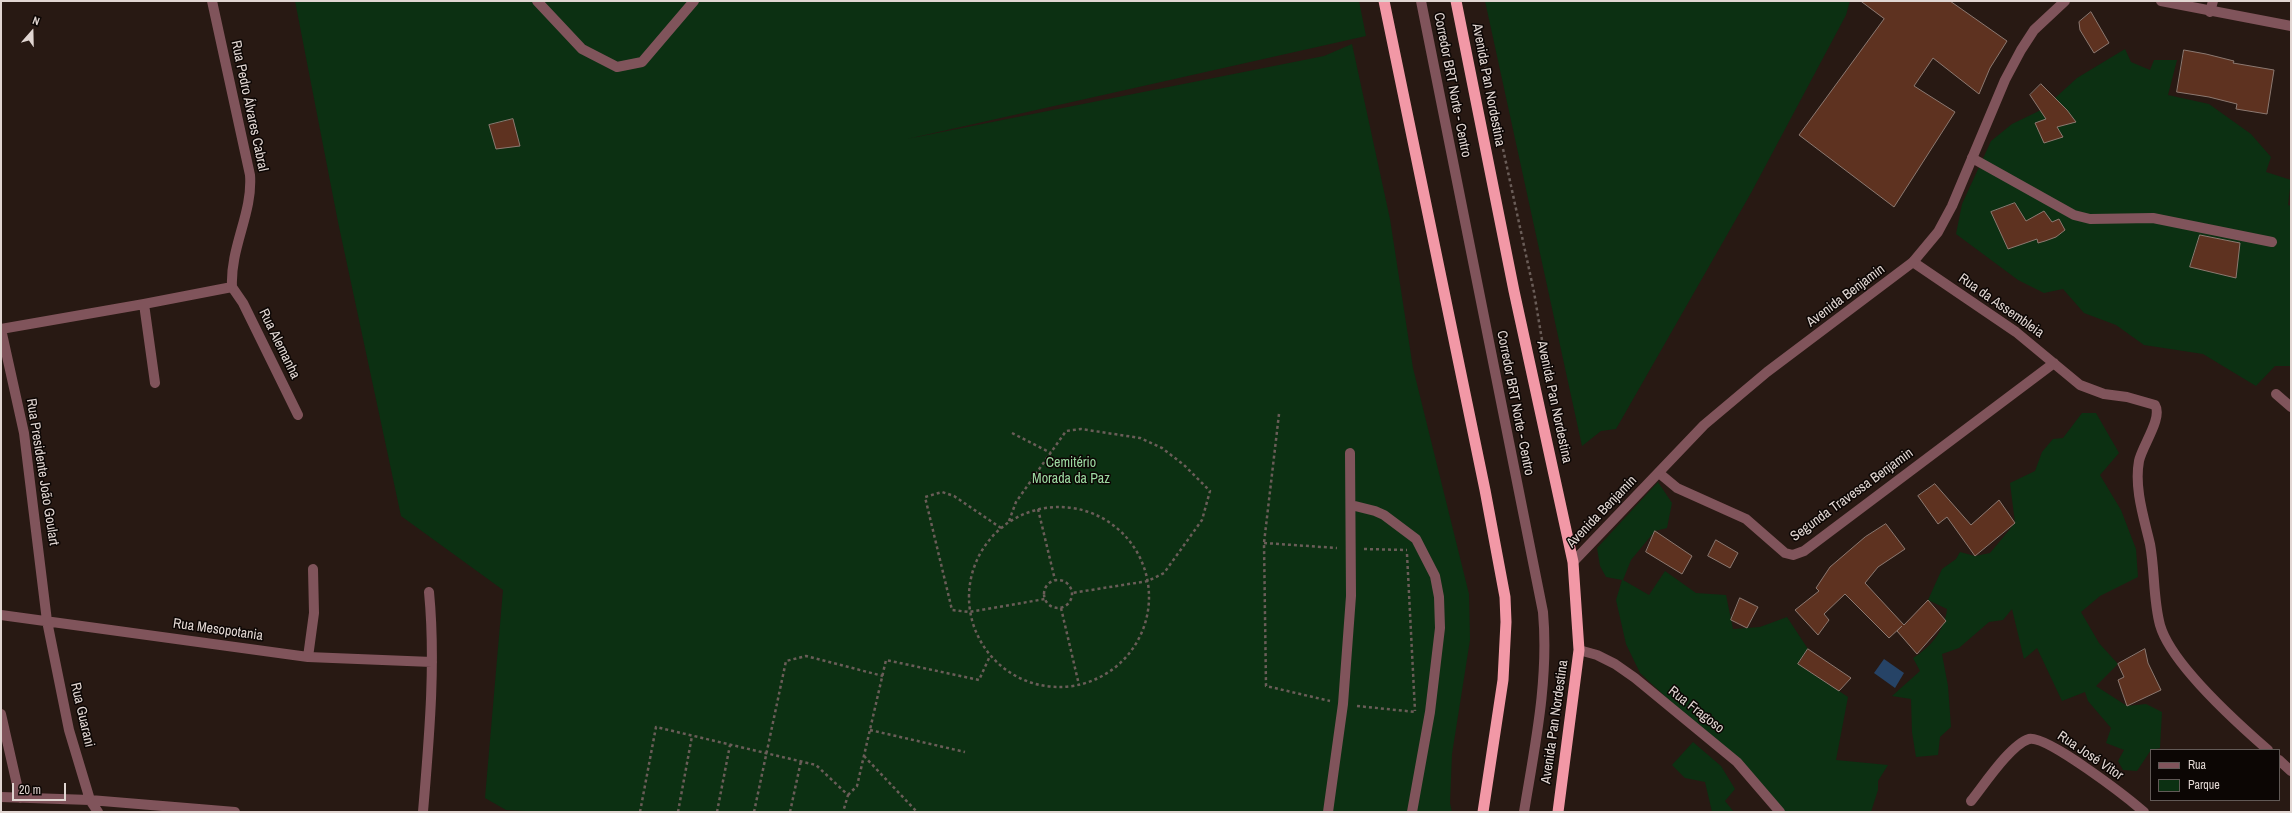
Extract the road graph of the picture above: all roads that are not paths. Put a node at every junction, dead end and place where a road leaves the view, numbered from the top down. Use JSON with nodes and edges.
{"nodes":[{"id":1,"x":212,"y":1,"type":"edge"},
{"id":2,"x":537,"y":1,"type":"edge"},
{"id":3,"x":694,"y":1,"type":"edge"},
{"id":4,"x":1384,"y":1,"type":"edge"},
{"id":5,"x":1421,"y":1,"type":"edge"},
{"id":6,"x":1456,"y":1,"type":"edge"},
{"id":7,"x":2066,"y":1,"type":"edge"},
{"id":8,"x":2161,"y":1,"type":"edge"},
{"id":9,"x":2213,"y":1,"type":"edge"},
{"id":10,"x":2210,"y":12,"type":"junction"},
{"id":11,"x":2291,"y":26,"type":"edge"},
{"id":12,"x":1972,"y":158,"type":"junction"},
{"id":13,"x":2272,"y":242,"type":"dead end"},
{"id":14,"x":1913,"y":262,"type":"junction"},
{"id":15,"x":232,"y":286,"type":"junction"},
{"id":16,"x":144,"y":304,"type":"junction"},
{"id":17,"x":2054,"y":363,"type":"junction"},
{"id":18,"x":155,"y":384,"type":"dead end"},
{"id":19,"x":2276,"y":394,"type":"dead end"},
{"id":20,"x":2291,"y":406,"type":"edge"},
{"id":21,"x":298,"y":415,"type":"dead end"},
{"id":22,"x":1350,"y":453,"type":"dead end"},
{"id":23,"x":1659,"y":473,"type":"junction"},
{"id":24,"x":1351,"y":506,"type":"junction"},
{"id":25,"x":1573,"y":562,"type":"junction"},
{"id":26,"x":313,"y":569,"type":"dead end"},
{"id":27,"x":430,"y":592,"type":"dead end"},
{"id":28,"x":1,"y":615,"type":"edge"},
{"id":29,"x":47,"y":621,"type":"junction"},
{"id":30,"x":1579,"y":650,"type":"junction"},
{"id":31,"x":308,"y":657,"type":"junction"},
{"id":32,"x":432,"y":662,"type":"junction"},
{"id":33,"x":1,"y":714,"type":"edge"},
{"id":34,"x":2267,"y":749,"type":"edge"},
{"id":35,"x":2280,"y":761,"type":"edge"},
{"id":36,"x":2291,"y":771,"type":"edge"},
{"id":37,"x":1,"y":797,"type":"edge"},
{"id":38,"x":20,"y":798,"type":"junction"},
{"id":39,"x":90,"y":800,"type":"junction"},
{"id":40,"x":1971,"y":800,"type":"dead end"},
{"id":41,"x":2136,"y":810,"type":"edge"},
{"id":42,"x":98,"y":812,"type":"edge"},
{"id":43,"x":235,"y":812,"type":"edge"},
{"id":44,"x":423,"y":812,"type":"edge"},
{"id":45,"x":1328,"y":812,"type":"edge"},
{"id":46,"x":1412,"y":812,"type":"edge"},
{"id":47,"x":1483,"y":812,"type":"edge"},
{"id":48,"x":1524,"y":812,"type":"edge"},
{"id":49,"x":1558,"y":812,"type":"edge"},
{"id":50,"x":1780,"y":812,"type":"edge"}],
"edges":[{"from":1,"to":15,"type":"street","name":"Rua Pedro Álvares Cabral"},
{"from":2,"to":3,"type":"street"},
{"from":4,"to":47,"type":"highway"},
{"from":5,"to":48,"type":"street","name":"Corredor BRT Norte - Centro"},
{"from":6,"to":25,"type":"highway","name":"Avenida Pan Nordestina"},
{"from":7,"to":12,"type":"street","name":"Avenida Benjamin"},
{"from":8,"to":10,"type":"street"},
{"from":9,"to":10,"type":"street"},
{"from":10,"to":11,"type":"street"},
{"from":12,"to":13,"type":"street"},
{"from":12,"to":14,"type":"street","name":"Avenida Benjamin"},
{"from":14,"to":17,"type":"street","name":"Rua da Assembleia"},
{"from":14,"to":23,"type":"street","name":"Avenida Benjamin"},
{"from":15,"to":16,"type":"street","name":"Rua Presidente João Goulart"},
{"from":15,"to":21,"type":"street","name":"Rua Alemanha"},
{"from":16,"to":18,"type":"street"},
{"from":16,"to":29,"type":"street","name":"Rua Presidente João Goulart"},
{"from":17,"to":23,"type":"street","name":"Segunda Travessa Benjamin"},
{"from":17,"to":34,"type":"street","name":"Rua da Assembleia"},
{"from":19,"to":20,"type":"street"},
{"from":22,"to":24,"type":"street"},
{"from":23,"to":25,"type":"street","name":"Avenida Benjamin"},
{"from":24,"to":45,"type":"street"},
{"from":24,"to":46,"type":"street"},
{"from":25,"to":30,"type":"highway","name":"Avenida Pan Nordestina"},
{"from":26,"to":31,"type":"street"},
{"from":27,"to":32,"type":"street"},
{"from":28,"to":29,"type":"street","name":"Rua Mesopotania"},
{"from":29,"to":31,"type":"street","name":"Rua Mesopotania"},
{"from":29,"to":39,"type":"street","name":"Rua Guarani"},
{"from":30,"to":49,"type":"highway","name":"Avenida Pan Nordestina"},
{"from":30,"to":50,"type":"street","name":"Rua Fragoso"},
{"from":31,"to":32,"type":"street","name":"Rua Mesopotania"},
{"from":32,"to":44,"type":"street"},
{"from":33,"to":38,"type":"street"},
{"from":35,"to":36,"type":"street"},
{"from":37,"to":38,"type":"street"},
{"from":38,"to":39,"type":"street"},
{"from":39,"to":42,"type":"street","name":"Rua Guarani"},
{"from":39,"to":43,"type":"street"},
{"from":40,"to":41,"type":"street","name":"Rua José Vitor"}]}
